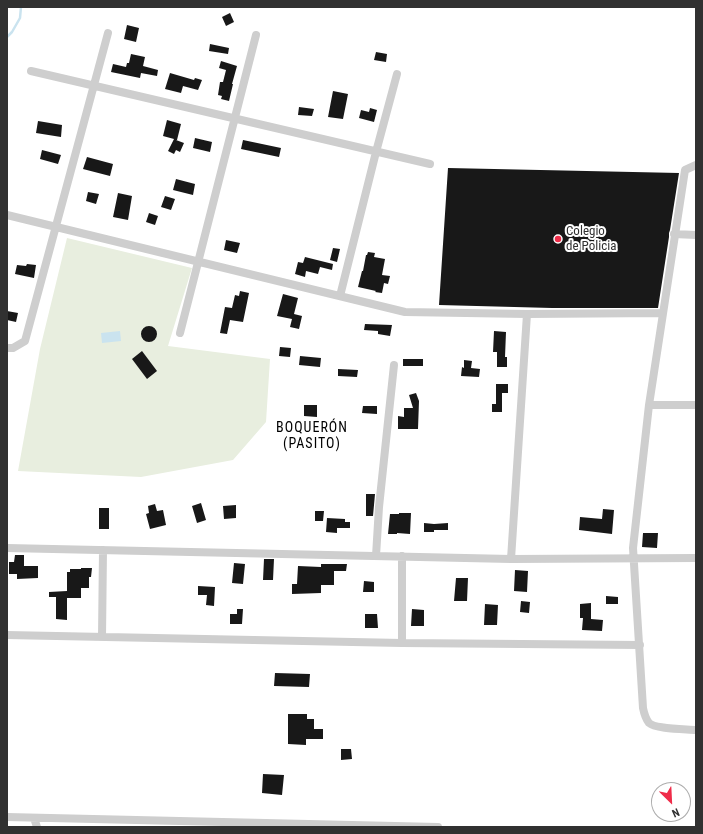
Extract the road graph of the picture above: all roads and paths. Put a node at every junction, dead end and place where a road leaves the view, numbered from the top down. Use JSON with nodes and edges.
{"nodes":[{"id":1,"x":108,"y":33,"type":"dead end"},
{"id":2,"x":256,"y":35,"type":"dead end"},
{"id":3,"x":31,"y":71,"type":"dead end"},
{"id":4,"x":397,"y":74,"type":"dead end"},
{"id":5,"x":94,"y":86,"type":"junction"},
{"id":6,"x":235,"y":119,"type":"junction"},
{"id":7,"x":376,"y":152,"type":"junction"},
{"id":8,"x":430,"y":164,"type":"dead end"},
{"id":9,"x":696,"y":165,"type":"edge"},
{"id":10,"x":7,"y":216,"type":"edge"},
{"id":11,"x":56,"y":227,"type":"junction"},
{"id":12,"x":674,"y":234,"type":"junction"},
{"id":13,"x":696,"y":235,"type":"edge"},
{"id":14,"x":198,"y":262,"type":"junction"},
{"id":15,"x":340,"y":296,"type":"junction"},
{"id":16,"x":662,"y":313,"type":"junction"},
{"id":17,"x":527,"y":314,"type":"junction"},
{"id":18,"x":180,"y":333,"type":"dead end"},
{"id":19,"x":7,"y":348,"type":"edge"},
{"id":20,"x":394,"y":365,"type":"dead end"},
{"id":21,"x":649,"y":405,"type":"junction"},
{"id":22,"x":696,"y":406,"type":"edge"},
{"id":23,"x":7,"y":548,"type":"edge"},
{"id":24,"x":103,"y":550,"type":"junction"},
{"id":25,"x":376,"y":556,"type":"junction"},
{"id":26,"x":402,"y":556,"type":"junction"},
{"id":27,"x":634,"y":558,"type":"junction"},
{"id":28,"x":696,"y":558,"type":"edge"},
{"id":29,"x":511,"y":559,"type":"junction"},
{"id":30,"x":7,"y":635,"type":"edge"},
{"id":31,"x":102,"y":637,"type":"junction"},
{"id":32,"x":402,"y":644,"type":"junction"},
{"id":33,"x":640,"y":645,"type":"junction"},
{"id":34,"x":696,"y":730,"type":"edge"},
{"id":35,"x":7,"y":817,"type":"edge"},
{"id":36,"x":34,"y":818,"type":"junction"},
{"id":37,"x":143,"y":824,"type":"edge"},
{"id":38,"x":233,"y":824,"type":"edge"},
{"id":39,"x":314,"y":826,"type":"edge"},
{"id":40,"x":402,"y":826,"type":"edge"},
{"id":41,"x":36,"y":827,"type":"edge"},
{"id":42,"x":438,"y":827,"type":"edge"}],
"edges":[{"from":1,"to":5,"type":"street"},
{"from":2,"to":6,"type":"street"},
{"from":3,"to":5,"type":"street"},
{"from":4,"to":7,"type":"street"},
{"from":5,"to":6,"type":"street"},
{"from":5,"to":11,"type":"street"},
{"from":6,"to":7,"type":"street"},
{"from":6,"to":14,"type":"street"},
{"from":7,"to":8,"type":"street"},
{"from":7,"to":15,"type":"street"},
{"from":9,"to":12,"type":"street"},
{"from":10,"to":11,"type":"street"},
{"from":11,"to":14,"type":"street"},
{"from":11,"to":19,"type":"street"},
{"from":12,"to":13,"type":"street"},
{"from":12,"to":16,"type":"street"},
{"from":14,"to":15,"type":"street"},
{"from":14,"to":18,"type":"street"},
{"from":15,"to":17,"type":"street"},
{"from":16,"to":17,"type":"street"},
{"from":16,"to":21,"type":"street"},
{"from":17,"to":29,"type":"street"},
{"from":20,"to":25,"type":"street"},
{"from":21,"to":22,"type":"street"},
{"from":21,"to":27,"type":"street"},
{"from":23,"to":24,"type":"street"},
{"from":24,"to":25,"type":"street"},
{"from":24,"to":31,"type":"street"},
{"from":25,"to":26,"type":"street"},
{"from":26,"to":29,"type":"street"},
{"from":26,"to":32,"type":"street"},
{"from":27,"to":28,"type":"street"},
{"from":27,"to":29,"type":"street"},
{"from":27,"to":33,"type":"street"},
{"from":30,"to":31,"type":"street"},
{"from":31,"to":32,"type":"street"},
{"from":32,"to":33,"type":"street"},
{"from":33,"to":34,"type":"street"},
{"from":35,"to":36,"type":"street"},
{"from":36,"to":37,"type":"street"},
{"from":36,"to":41,"type":"street"},
{"from":37,"to":38,"type":"street"},
{"from":38,"to":39,"type":"street"},
{"from":39,"to":40,"type":"street"},
{"from":40,"to":42,"type":"street"}]}
